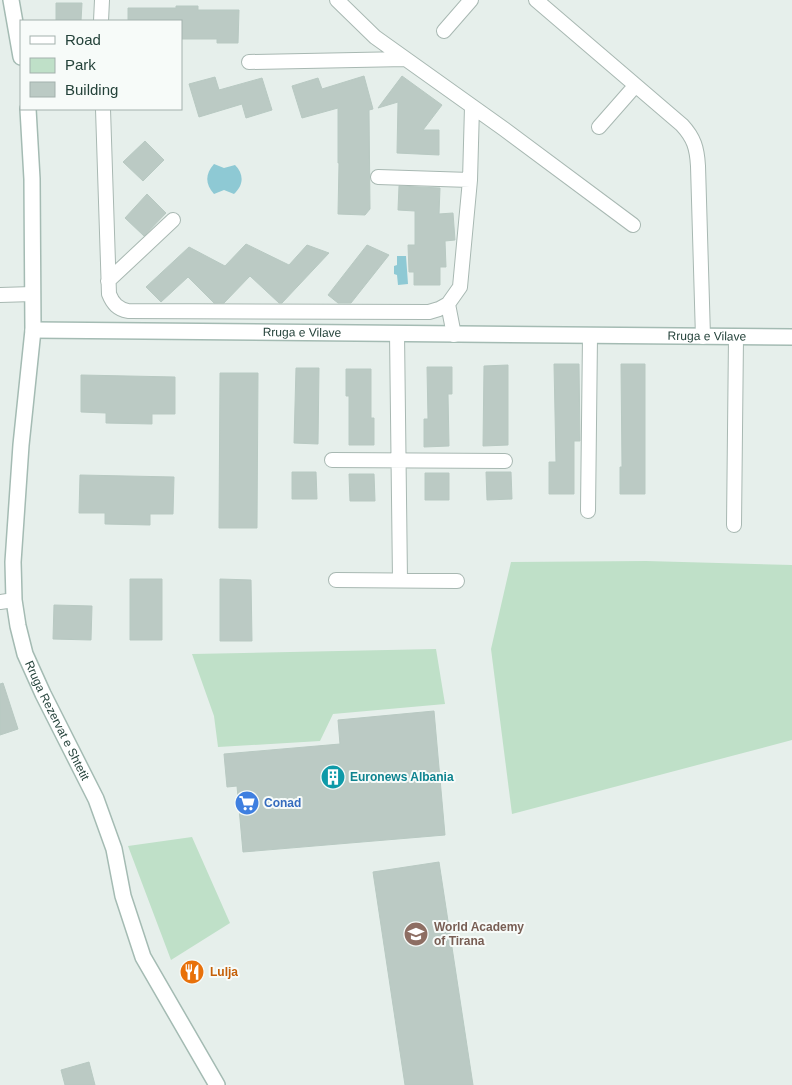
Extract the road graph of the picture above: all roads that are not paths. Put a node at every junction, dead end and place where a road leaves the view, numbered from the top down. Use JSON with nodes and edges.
{"nodes":[{"id":1,"x":11,"y":0,"type":"edge"},
{"id":2,"x":102,"y":0,"type":"edge"},
{"id":3,"x":337,"y":0,"type":"edge"},
{"id":4,"x":471,"y":0,"type":"edge"},
{"id":5,"x":536,"y":0,"type":"edge"},
{"id":6,"x":101,"y":20,"type":"edge"},
{"id":7,"x":444,"y":31,"type":"dead end"},
{"id":8,"x":20,"y":51,"type":"edge"},
{"id":9,"x":406,"y":59,"type":"junction"},
{"id":10,"x":249,"y":62,"type":"dead end"},
{"id":11,"x":634,"y":86,"type":"junction"},
{"id":12,"x":472,"y":107,"type":"junction"},
{"id":13,"x":28,"y":110,"type":"edge"},
{"id":14,"x":102,"y":110,"type":"edge"},
{"id":15,"x":598,"y":127,"type":"dead end"},
{"id":16,"x":378,"y":178,"type":"dead end"},
{"id":17,"x":470,"y":180,"type":"junction"},
{"id":18,"x":173,"y":220,"type":"dead end"},
{"id":19,"x":633,"y":225,"type":"dead end"},
{"id":20,"x":108,"y":281,"type":"junction"},
{"id":21,"x":33,"y":294,"type":"junction"},
{"id":22,"x":0,"y":295,"type":"edge"},
{"id":23,"x":448,"y":304,"type":"junction"},
{"id":24,"x":33,"y":330,"type":"junction"},
{"id":25,"x":397,"y":333,"type":"junction"},
{"id":26,"x":454,"y":335,"type":"junction"},
{"id":27,"x":590,"y":336,"type":"junction"},
{"id":28,"x":703,"y":337,"type":"junction"},
{"id":29,"x":736,"y":337,"type":"junction"},
{"id":30,"x":792,"y":337,"type":"edge"},
{"id":31,"x":332,"y":460,"type":"dead end"},
{"id":32,"x":400,"y":461,"type":"junction"},
{"id":33,"x":505,"y":461,"type":"dead end"},
{"id":34,"x":588,"y":511,"type":"dead end"},
{"id":35,"x":734,"y":525,"type":"dead end"},
{"id":36,"x":336,"y":580,"type":"dead end"},
{"id":37,"x":400,"y":580,"type":"junction"},
{"id":38,"x":457,"y":580,"type":"dead end"},
{"id":39,"x":7,"y":601,"type":"edge"},
{"id":40,"x":217,"y":1085,"type":"edge"}],
"edges":[{"from":1,"to":8,"type":"street"},
{"from":2,"to":6,"type":"street"},
{"from":3,"to":9,"type":"street"},
{"from":4,"to":7,"type":"street"},
{"from":5,"to":11,"type":"street"},
{"from":9,"to":10,"type":"street"},
{"from":9,"to":12,"type":"street"},
{"from":11,"to":15,"type":"street"},
{"from":11,"to":28,"type":"street"},
{"from":12,"to":17,"type":"street"},
{"from":12,"to":19,"type":"street"},
{"from":13,"to":21,"type":"street"},
{"from":14,"to":20,"type":"street"},
{"from":16,"to":17,"type":"street"},
{"from":17,"to":23,"type":"street"},
{"from":18,"to":20,"type":"street"},
{"from":20,"to":23,"type":"street"},
{"from":21,"to":22,"type":"street"},
{"from":21,"to":24,"type":"street"},
{"from":23,"to":26,"type":"street"},
{"from":24,"to":25,"type":"street","name":"Rruga e Vilave"},
{"from":24,"to":39,"type":"street","name":"Rruga Rezervat e Shtetit"},
{"from":25,"to":26,"type":"street","name":"Rruga e Vilave"},
{"from":25,"to":32,"type":"street"},
{"from":26,"to":27,"type":"street","name":"Rruga e Vilave"},
{"from":27,"to":28,"type":"street","name":"Rruga e Vilave"},
{"from":27,"to":34,"type":"street"},
{"from":28,"to":29,"type":"street","name":"Rruga e Vilave"},
{"from":29,"to":30,"type":"street","name":"Rruga e Vilave"},
{"from":29,"to":35,"type":"street"},
{"from":31,"to":32,"type":"street"},
{"from":32,"to":33,"type":"street"},
{"from":32,"to":37,"type":"street"},
{"from":36,"to":37,"type":"street"},
{"from":37,"to":38,"type":"street"},
{"from":39,"to":40,"type":"street","name":"Rruga Rezervat e Shtetit"}]}
